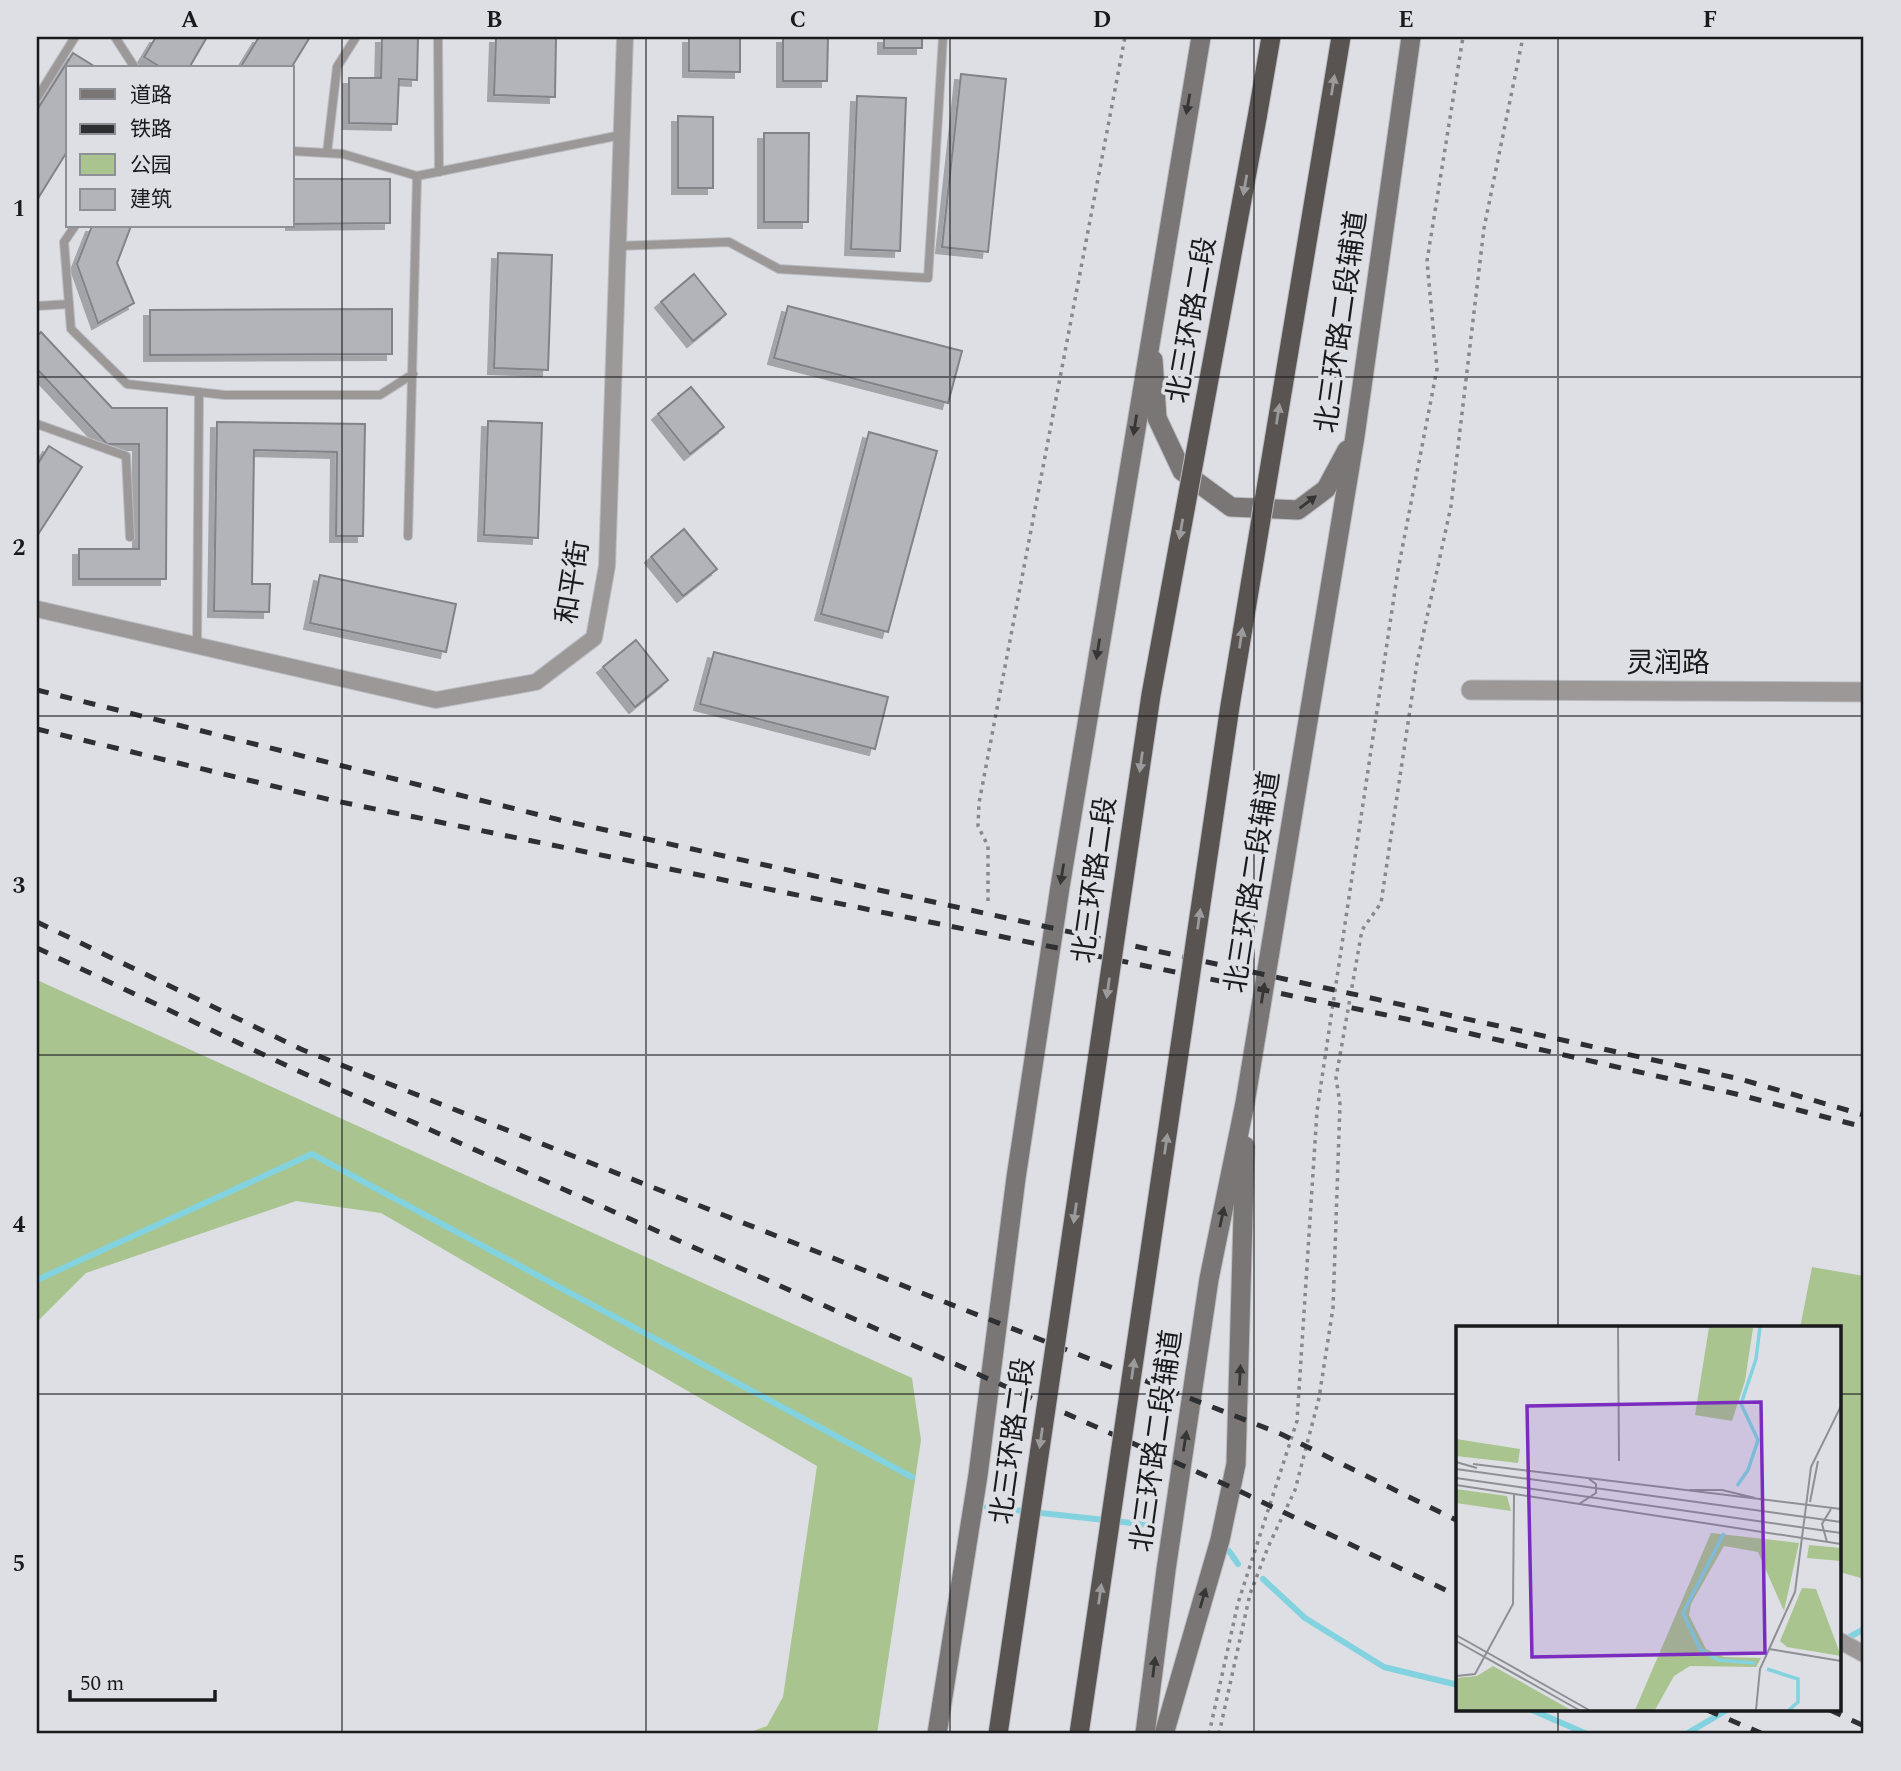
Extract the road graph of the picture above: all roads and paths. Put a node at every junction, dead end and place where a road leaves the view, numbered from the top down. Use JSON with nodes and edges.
{"nodes":[{"id":1,"x":75,"y":37,"type":"edge"},
{"id":2,"x":115,"y":37,"type":"edge"},
{"id":3,"x":356,"y":37,"type":"edge"},
{"id":4,"x":438,"y":37,"type":"edge"},
{"id":5,"x":625,"y":37,"type":"edge"},
{"id":6,"x":943,"y":37,"type":"edge"},
{"id":7,"x":1125,"y":37,"type":"edge"},
{"id":8,"x":1201,"y":37,"type":"edge"},
{"id":9,"x":1271,"y":37,"type":"edge"},
{"id":10,"x":1341,"y":37,"type":"edge"},
{"id":11,"x":1411,"y":37,"type":"edge"},
{"id":12,"x":1463,"y":37,"type":"edge"},
{"id":13,"x":1523,"y":37,"type":"edge"},
{"id":14,"x":134,"y":66,"type":"edge"},
{"id":15,"x":37,"y":99,"type":"edge"},
{"id":16,"x":621,"y":135,"type":"junction"},
{"id":17,"x":294,"y":150,"type":"edge"},
{"id":18,"x":327,"y":153,"type":"junction"},
{"id":19,"x":439,"y":172,"type":"junction"},
{"id":20,"x":417,"y":176,"type":"junction"},
{"id":21,"x":74,"y":228,"type":"edge"},
{"id":22,"x":618,"y":246,"type":"junction"},
{"id":23,"x":69,"y":304,"type":"junction"},
{"id":24,"x":37,"y":306,"type":"edge"},
{"id":25,"x":1150,"y":328,"type":"junction"},
{"id":26,"x":413,"y":374,"type":"junction"},
{"id":27,"x":199,"y":392,"type":"junction"},
{"id":28,"x":37,"y":424,"type":"edge"},
{"id":29,"x":1355,"y":436,"type":"junction"},
{"id":30,"x":408,"y":536,"type":"dead end"},
{"id":31,"x":130,"y":537,"type":"dead end"},
{"id":32,"x":37,"y":608,"type":"edge"},
{"id":33,"x":197,"y":646,"type":"junction"},
{"id":34,"x":1471,"y":690,"type":"dead end"},
{"id":35,"x":1864,"y":692,"type":"edge"},
{"id":36,"x":988,"y":901,"type":"dead end"},
{"id":37,"x":1245,"y":1103,"type":"junction"},
{"id":38,"x":937,"y":1734,"type":"edge"},
{"id":39,"x":998,"y":1734,"type":"edge"},
{"id":40,"x":1079,"y":1734,"type":"edge"},
{"id":41,"x":1145,"y":1734,"type":"edge"},
{"id":42,"x":1164,"y":1734,"type":"edge"},
{"id":43,"x":1209,"y":1734,"type":"edge"},
{"id":44,"x":1219,"y":1734,"type":"edge"}],
"edges":[{"from":1,"to":15,"type":"lane"},
{"from":2,"to":14,"type":"lane"},
{"from":3,"to":18,"type":"lane"},
{"from":4,"to":19,"type":"lane"},
{"from":5,"to":16,"type":"street","name":"和平街"},
{"from":6,"to":22,"type":"lane"},
{"from":7,"to":36,"type":"path"},
{"from":8,"to":25,"type":"main road","one_way":true},
{"from":9,"to":39,"type":"highway","name":"北三环路二段","one_way":true,"bridge":true},
{"from":40,"to":10,"type":"highway","one_way":true,"bridge":true},
{"from":11,"to":29,"type":"main road","name":"北三环路二段辅道"},
{"from":12,"to":43,"type":"path"},
{"from":13,"to":44,"type":"path"},
{"from":16,"to":19,"type":"lane"},
{"from":16,"to":22,"type":"street","name":"和平街"},
{"from":17,"to":18,"type":"lane"},
{"from":18,"to":20,"type":"lane"},
{"from":19,"to":20,"type":"lane"},
{"from":20,"to":26,"type":"lane"},
{"from":21,"to":23,"type":"lane"},
{"from":22,"to":33,"type":"street","name":"和平街"},
{"from":23,"to":24,"type":"lane"},
{"from":23,"to":27,"type":"lane"},
{"from":25,"to":29,"type":"main road","one_way":true},
{"from":25,"to":38,"type":"main road","one_way":true},
{"from":26,"to":27,"type":"lane"},
{"from":26,"to":30,"type":"lane"},
{"from":27,"to":33,"type":"lane"},
{"from":28,"to":31,"type":"lane"},
{"from":37,"to":29,"type":"main road","name":"北三环路二段辅道","one_way":true},
{"from":32,"to":33,"type":"street","name":"和平街"},
{"from":34,"to":35,"type":"street","name":"灵润路"},
{"from":41,"to":37,"type":"main road","name":"北三环路二段辅道","one_way":true},
{"from":42,"to":37,"type":"main road","one_way":true}]}
